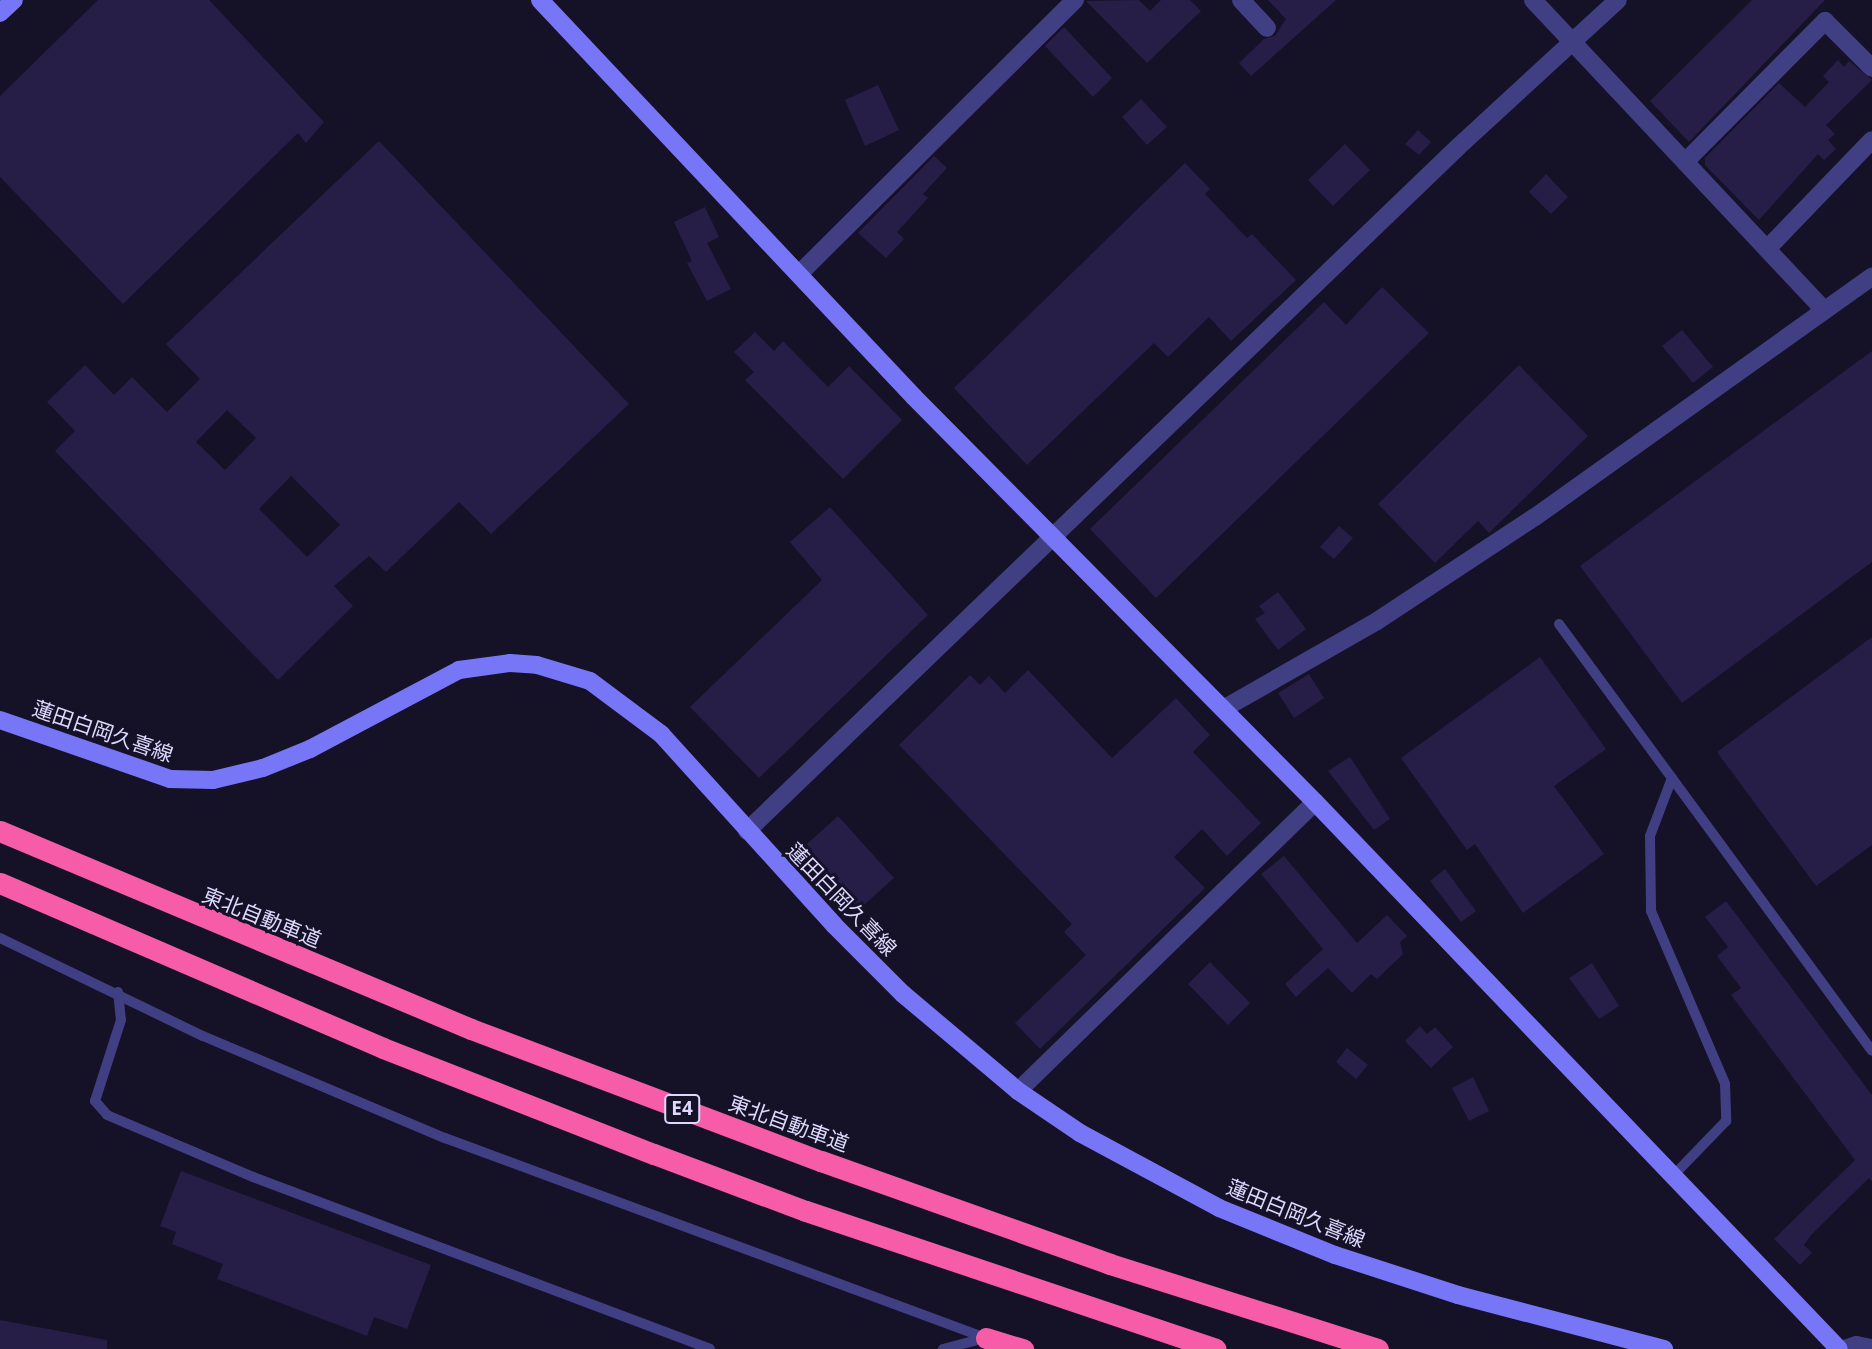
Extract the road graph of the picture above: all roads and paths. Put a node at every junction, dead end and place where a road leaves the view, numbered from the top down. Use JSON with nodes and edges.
{"nodes":[{"id":1,"x":14,"y":0,"type":"edge"},
{"id":2,"x":1075,"y":0,"type":"edge"},
{"id":3,"x":1241,"y":0,"type":"edge"},
{"id":4,"x":1533,"y":0,"type":"edge"},
{"id":5,"x":1618,"y":0,"type":"edge"},
{"id":6,"x":543,"y":1,"type":"edge"},
{"id":7,"x":0,"y":13,"type":"edge"},
{"id":8,"x":1267,"y":29,"type":"dead end"},
{"id":9,"x":1573,"y":43,"type":"junction"},
{"id":10,"x":1872,"y":68,"type":"edge"},
{"id":11,"x":1872,"y":140,"type":"edge"},
{"id":12,"x":1685,"y":162,"type":"junction"},
{"id":13,"x":1767,"y":249,"type":"junction"},
{"id":14,"x":799,"y":274,"type":"junction"},
{"id":15,"x":1872,"y":277,"type":"edge"},
{"id":16,"x":1825,"y":310,"type":"junction"},
{"id":17,"x":1051,"y":537,"type":"junction"},
{"id":18,"x":1559,"y":624,"type":"dead end"},
{"id":19,"x":1223,"y":709,"type":"junction"},
{"id":20,"x":0,"y":720,"type":"edge"},
{"id":21,"x":1672,"y":778,"type":"junction"},
{"id":22,"x":1315,"y":802,"type":"junction"},
{"id":23,"x":0,"y":831,"type":"edge"},
{"id":24,"x":747,"y":831,"type":"junction"},
{"id":25,"x":0,"y":883,"type":"edge"},
{"id":26,"x":0,"y":938,"type":"edge"},
{"id":27,"x":118,"y":992,"type":"junction"},
{"id":28,"x":1872,"y":1051,"type":"edge"},
{"id":29,"x":1018,"y":1091,"type":"junction"},
{"id":30,"x":1672,"y":1177,"type":"junction"},
{"id":31,"x":986,"y":1338,"type":"junction"},
{"id":32,"x":1872,"y":1348,"type":"edge"},
{"id":33,"x":710,"y":1349,"type":"edge"},
{"id":34,"x":943,"y":1349,"type":"edge"},
{"id":35,"x":1023,"y":1349,"type":"edge"},
{"id":36,"x":1215,"y":1349,"type":"edge"},
{"id":37,"x":1378,"y":1349,"type":"edge"},
{"id":38,"x":1664,"y":1349,"type":"edge"},
{"id":39,"x":1839,"y":1349,"type":"edge"},
{"id":40,"x":1844,"y":1349,"type":"edge"}],
"edges":[{"from":1,"to":7,"type":"main road"},
{"from":2,"to":14,"type":"street"},
{"from":3,"to":8,"type":"street"},
{"from":4,"to":9,"type":"street"},
{"from":5,"to":9,"type":"street"},
{"from":6,"to":14,"type":"main road"},
{"from":9,"to":12,"type":"street"},
{"from":9,"to":17,"type":"street"},
{"from":10,"to":12,"type":"street"},
{"from":11,"to":13,"type":"street"},
{"from":12,"to":13,"type":"street"},
{"from":13,"to":16,"type":"street"},
{"from":14,"to":17,"type":"main road"},
{"from":15,"to":16,"type":"street"},
{"from":16,"to":19,"type":"street"},
{"from":17,"to":19,"type":"main road"},
{"from":17,"to":24,"type":"street"},
{"from":18,"to":21,"type":"lane"},
{"from":19,"to":22,"type":"main road"},
{"from":20,"to":24,"type":"main road","name":"蓮田白岡久喜線"},
{"from":21,"to":28,"type":"lane"},
{"from":21,"to":30,"type":"lane"},
{"from":22,"to":29,"type":"street"},
{"from":22,"to":30,"type":"main road"},
{"from":23,"to":37,"type":"highway","name":"東北自動車道","number":"E4"},
{"from":24,"to":29,"type":"main road","name":"蓮田白岡久喜線"},
{"from":25,"to":36,"type":"highway","number":"E4"},
{"from":26,"to":27,"type":"lane"},
{"from":27,"to":31,"type":"lane"},
{"from":27,"to":33,"type":"lane"},
{"from":29,"to":38,"type":"main road","name":"蓮田白岡久喜線"},
{"from":30,"to":39,"type":"main road"},
{"from":31,"to":34,"type":"lane"},
{"from":31,"to":35,"type":"highway"},
{"from":32,"to":40,"type":"street"}]}
